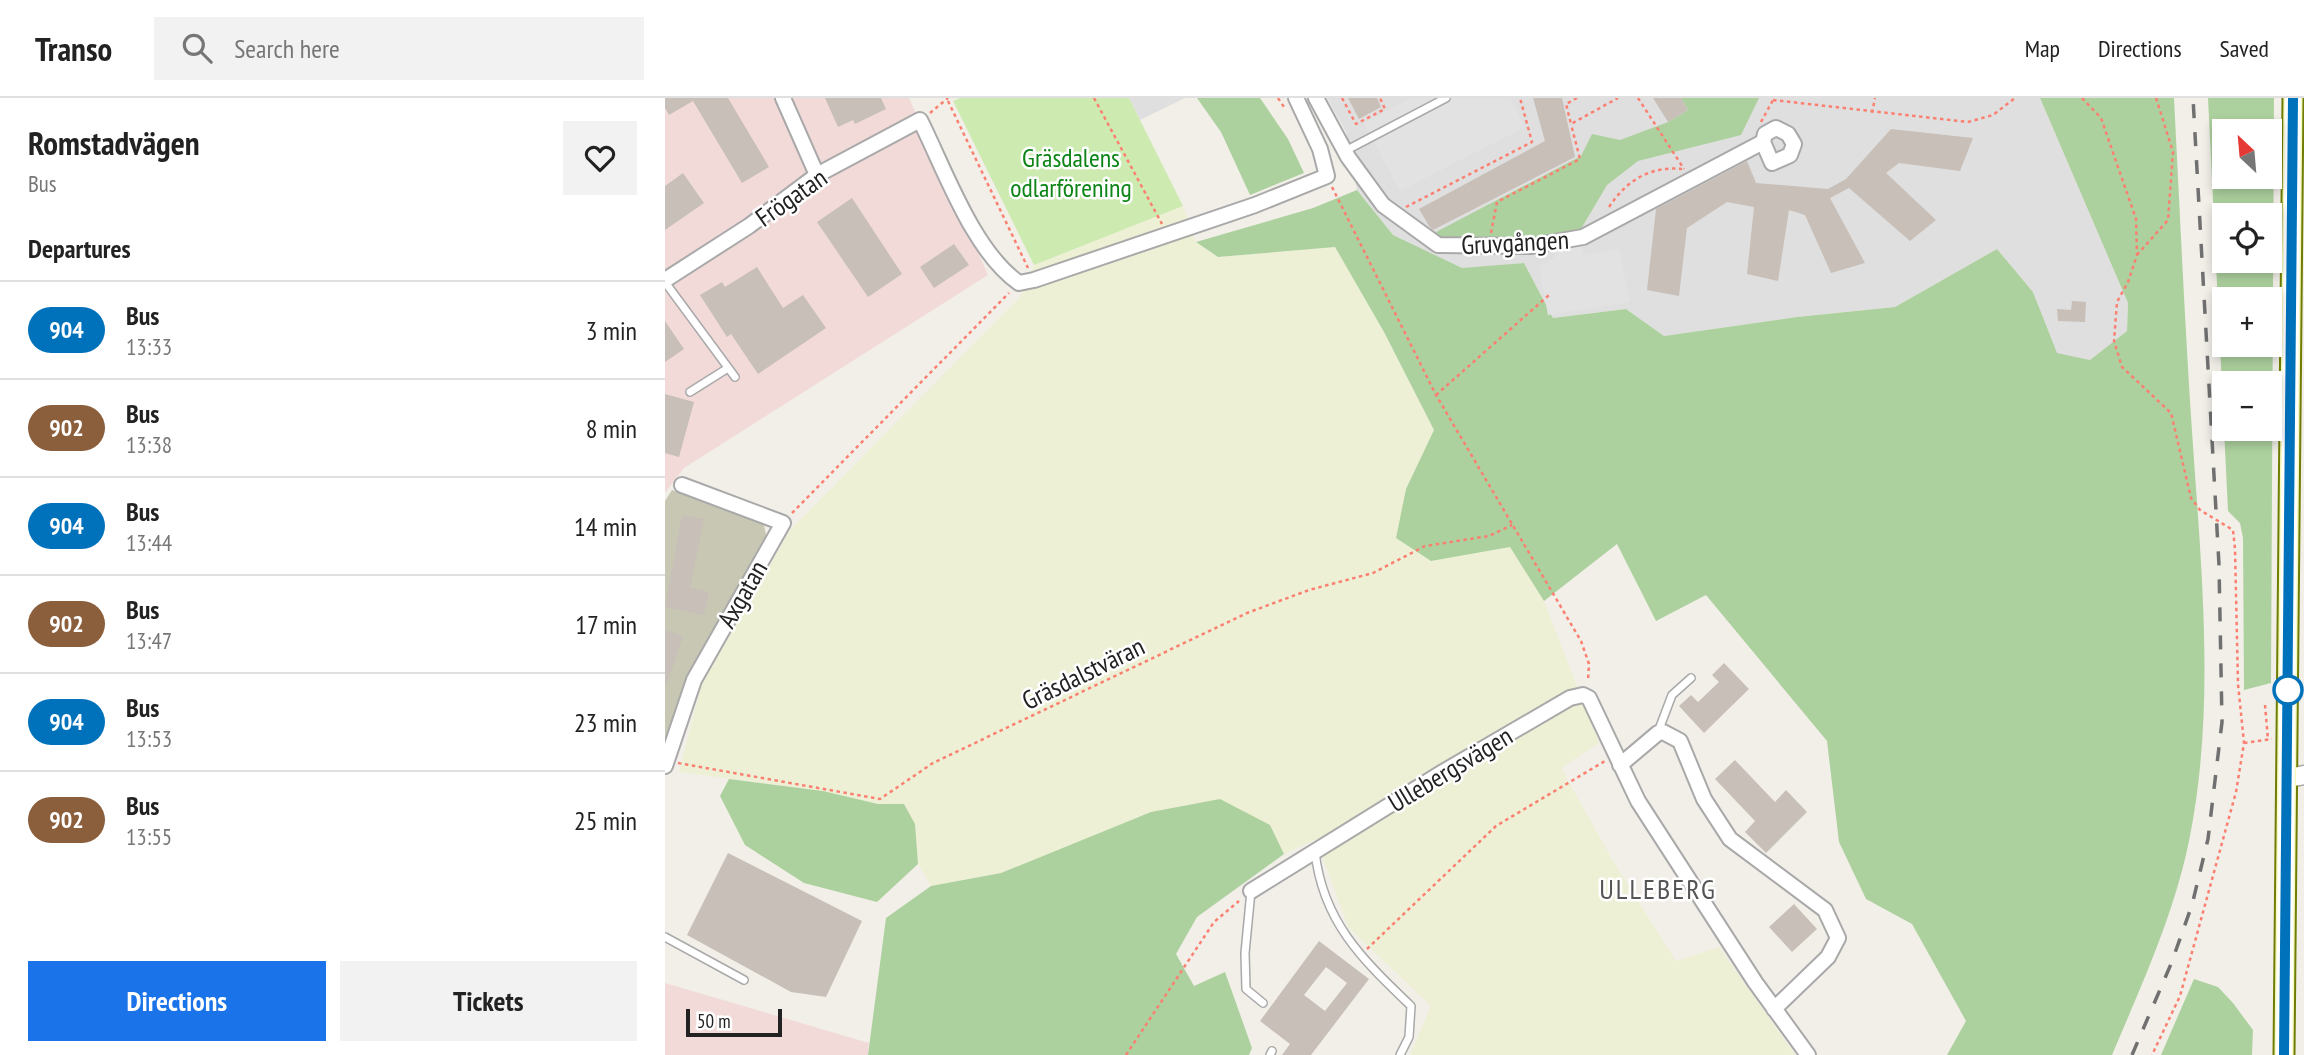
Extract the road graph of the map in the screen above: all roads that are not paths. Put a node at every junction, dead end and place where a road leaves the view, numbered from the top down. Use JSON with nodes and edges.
{"nodes":[{"id":1,"x":783,"y":98,"type":"edge"},
{"id":2,"x":1296,"y":98,"type":"edge"},
{"id":3,"x":1316,"y":98,"type":"edge"},
{"id":4,"x":1445,"y":98,"type":"edge"},
{"id":5,"x":2293,"y":98,"type":"edge"},
{"id":6,"x":1759,"y":137,"type":"road end"},
{"id":7,"x":1345,"y":151,"type":"junction"},
{"id":8,"x":817,"y":175,"type":"junction"},
{"id":9,"x":665,"y":281,"type":"edge"},
{"id":10,"x":728,"y":368,"type":"junction"},
{"id":11,"x":735,"y":377,"type":"dead end"},
{"id":12,"x":690,"y":392,"type":"dead end"},
{"id":13,"x":682,"y":485,"type":"dead end"},
{"id":14,"x":1691,"y":678,"type":"dead end"},
{"id":15,"x":1658,"y":733,"type":"junction"},
{"id":16,"x":1618,"y":760,"type":"junction"},
{"id":17,"x":666,"y":764,"type":"edge"},
{"id":18,"x":2296,"y":776,"type":"edge"},
{"id":19,"x":1315,"y":851,"type":"junction"},
{"id":20,"x":1251,"y":891,"type":"joint"},
{"id":21,"x":665,"y":937,"type":"edge"},
{"id":22,"x":744,"y":980,"type":"dead end"},
{"id":23,"x":1263,"y":1003,"type":"dead end"},
{"id":24,"x":1775,"y":1009,"type":"junction"},
{"id":25,"x":1400,"y":1055,"type":"edge"},
{"id":26,"x":1808,"y":1055,"type":"edge"},
{"id":27,"x":2284,"y":1055,"type":"edge"}],
"edges":[{"from":1,"to":8,"type":"street"},
{"from":2,"to":8,"type":"street","name":"Frögatan"},
{"from":3,"to":7,"type":"street","name":"Gruvgången"},
{"from":4,"to":7,"type":"lane"},
{"from":5,"to":18,"type":"main road"},
{"from":6,"to":7,"type":"street","name":"Gruvgången"},
{"from":8,"to":9,"type":"street","name":"Frögatan"},
{"from":9,"to":10,"type":"lane"},
{"from":10,"to":11,"type":"lane"},
{"from":10,"to":12,"type":"lane"},
{"from":13,"to":17,"type":"street","name":"Axgatan"},
{"from":14,"to":15,"type":"lane"},
{"from":15,"to":16,"type":"street"},
{"from":15,"to":24,"type":"street"},
{"from":16,"to":19,"type":"street","name":"Ullebergsvägen"},
{"from":16,"to":24,"type":"street"},
{"from":18,"to":27,"type":"main road"},
{"from":19,"to":20,"type":"street","name":"Ullebergsvägen"},
{"from":19,"to":25,"type":"lane"},
{"from":20,"to":23,"type":"lane"},
{"from":21,"to":22,"type":"lane"},
{"from":24,"to":26,"type":"street"}]}
